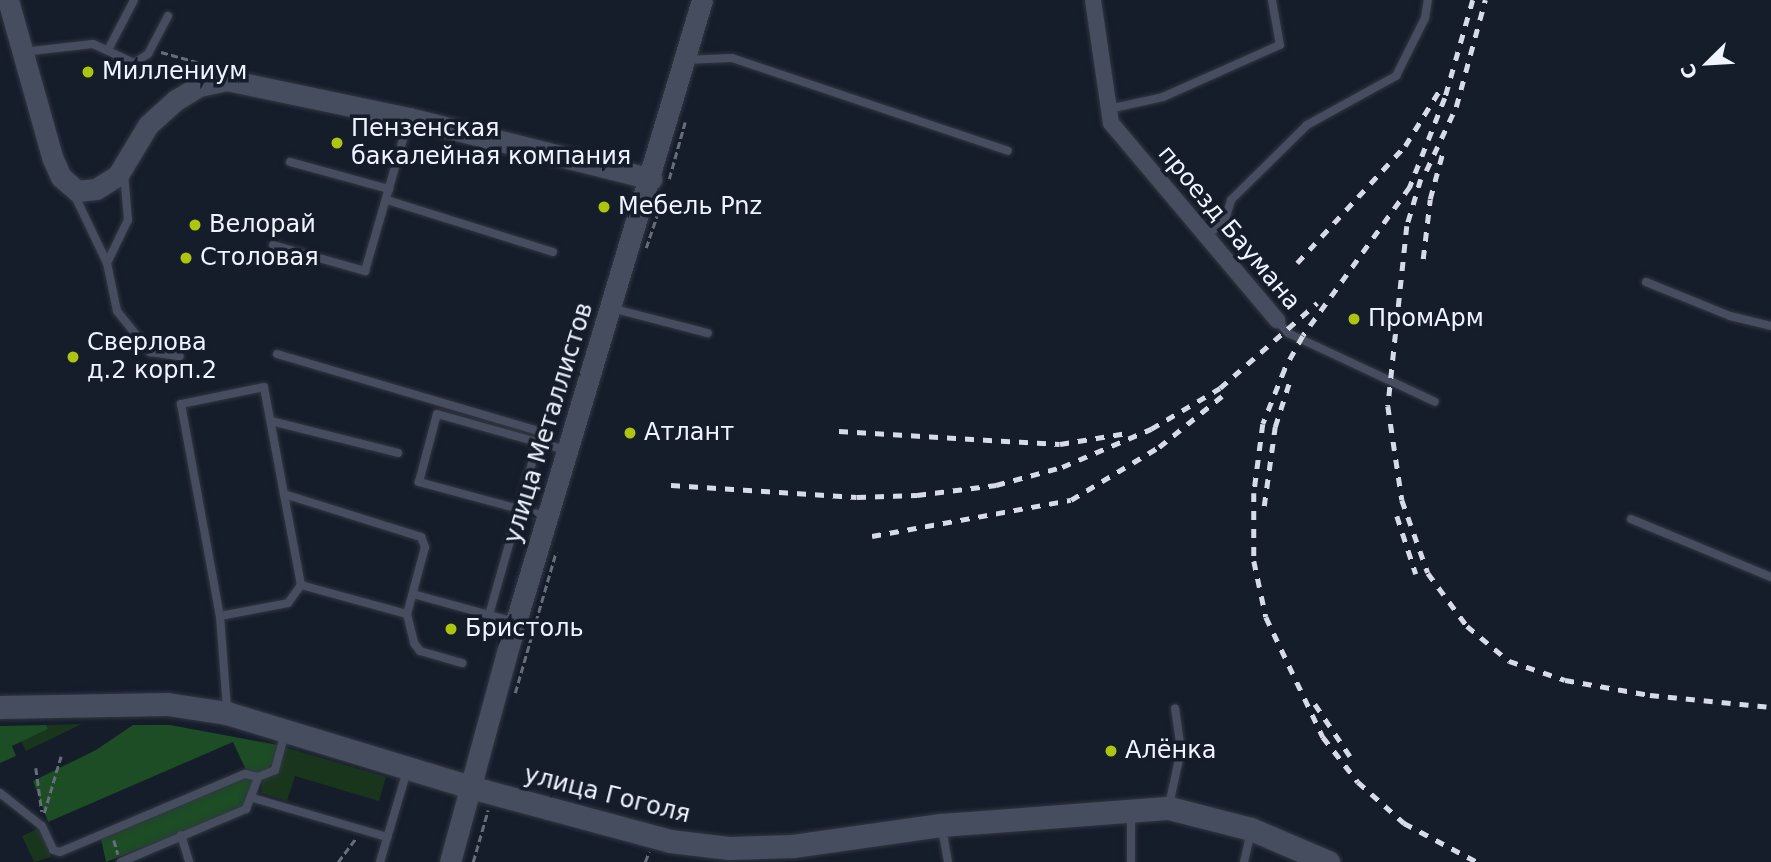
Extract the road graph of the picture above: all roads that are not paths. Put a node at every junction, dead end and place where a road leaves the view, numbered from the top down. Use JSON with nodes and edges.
{"nodes":[{"id":1,"x":8,"y":0,"type":"edge"},
{"id":2,"x":134,"y":0,"type":"edge"},
{"id":3,"x":702,"y":0,"type":"edge"},
{"id":4,"x":1093,"y":0,"type":"edge"},
{"id":5,"x":1272,"y":0,"type":"edge"},
{"id":6,"x":1428,"y":0,"type":"edge"},
{"id":7,"x":168,"y":16,"type":"dead end"},
{"id":8,"x":108,"y":50,"type":"junction"},
{"id":9,"x":23,"y":52,"type":"junction"},
{"id":10,"x":684,"y":60,"type":"junction"},
{"id":11,"x":1109,"y":109,"type":"junction"},
{"id":12,"x":409,"y":118,"type":"junction"},
{"id":13,"x":1008,"y":151,"type":"dead end"},
{"id":14,"x":290,"y":162,"type":"dead end"},
{"id":15,"x":123,"y":167,"type":"junction"},
{"id":16,"x":650,"y":179,"type":"junction"},
{"id":17,"x":71,"y":188,"type":"junction"},
{"id":18,"x":389,"y":189,"type":"junction"},
{"id":19,"x":387,"y":200,"type":"junction"},
{"id":20,"x":1207,"y":236,"type":"junction"},
{"id":21,"x":273,"y":245,"type":"dead end"},
{"id":22,"x":552,"y":252,"type":"dead end"},
{"id":23,"x":107,"y":263,"type":"junction"},
{"id":24,"x":1646,"y":282,"type":"dead end"},
{"id":25,"x":611,"y":308,"type":"junction"},
{"id":26,"x":1277,"y":320,"type":"joint"},
{"id":27,"x":1771,"y":326,"type":"edge"},
{"id":28,"x":708,"y":333,"type":"dead end"},
{"id":29,"x":277,"y":354,"type":"dead end"},
{"id":30,"x":180,"y":356,"type":"dead end"},
{"id":31,"x":1435,"y":402,"type":"dead end"},
{"id":32,"x":271,"y":421,"type":"junction"},
{"id":33,"x":546,"y":433,"type":"dead end"},
{"id":34,"x":538,"y":442,"type":"junction"},
{"id":35,"x":568,"y":450,"type":"junction"},
{"id":36,"x":398,"y":453,"type":"dead end"},
{"id":37,"x":284,"y":494,"type":"junction"},
{"id":38,"x":518,"y":509,"type":"junction"},
{"id":39,"x":547,"y":517,"type":"junction"},
{"id":40,"x":1631,"y":519,"type":"dead end"},
{"id":41,"x":1771,"y":577,"type":"edge"},
{"id":42,"x":301,"y":585,"type":"junction"},
{"id":43,"x":413,"y":594,"type":"junction"},
{"id":44,"x":407,"y":614,"type":"junction"},
{"id":45,"x":489,"y":615,"type":"junction"},
{"id":46,"x":220,"y":616,"type":"junction"},
{"id":47,"x":515,"y":622,"type":"junction"},
{"id":48,"x":461,"y":663,"type":"dead end"},
{"id":49,"x":0,"y":707,"type":"edge"},
{"id":50,"x":1175,"y":708,"type":"dead end"},
{"id":51,"x":227,"y":713,"type":"junction"},
{"id":52,"x":286,"y":729,"type":"junction"},
{"id":53,"x":407,"y":768,"type":"junction"},
{"id":54,"x":258,"y":777,"type":"junction"},
{"id":55,"x":470,"y":787,"type":"junction"},
{"id":56,"x":0,"y":793,"type":"edge"},
{"id":57,"x":253,"y":798,"type":"junction"},
{"id":58,"x":1131,"y":808,"type":"junction"},
{"id":59,"x":1168,"y":808,"type":"junction"},
{"id":60,"x":941,"y":825,"type":"junction"},
{"id":61,"x":1251,"y":829,"type":"junction"},
{"id":62,"x":181,"y":835,"type":"junction"},
{"id":63,"x":387,"y":837,"type":"junction"},
{"id":64,"x":453,"y":859,"type":"edge"},
{"id":65,"x":121,"y":861,"type":"edge"},
{"id":66,"x":189,"y":862,"type":"edge"},
{"id":67,"x":380,"y":862,"type":"edge"},
{"id":68,"x":948,"y":862,"type":"edge"},
{"id":69,"x":1131,"y":862,"type":"edge"},
{"id":70,"x":1244,"y":862,"type":"edge"},
{"id":71,"x":1328,"y":862,"type":"edge"}],
"edges":[{"from":1,"to":9,"type":"street"},
{"from":2,"to":8,"type":"lane"},
{"from":3,"to":10,"type":"street","name":"улица Металлистов"},
{"from":4,"to":11,"type":"street","name":"проезд Баумана"},
{"from":5,"to":11,"type":"lane"},
{"from":6,"to":20,"type":"lane"},
{"from":7,"to":8,"type":"lane"},
{"from":8,"to":9,"type":"lane"},
{"from":9,"to":17,"type":"street"},
{"from":10,"to":13,"type":"lane"},
{"from":10,"to":16,"type":"street","name":"улица Металлистов"},
{"from":11,"to":20,"type":"street","name":"проезд Баумана"},
{"from":12,"to":15,"type":"street"},
{"from":12,"to":16,"type":"street"},
{"from":12,"to":18,"type":"lane"},
{"from":14,"to":18,"type":"lane"},
{"from":15,"to":17,"type":"street"},
{"from":15,"to":23,"type":"lane"},
{"from":16,"to":25,"type":"street","name":"улица Металлистов"},
{"from":17,"to":23,"type":"lane"},
{"from":18,"to":19,"type":"lane"},
{"from":19,"to":21,"type":"lane"},
{"from":19,"to":22,"type":"lane"},
{"from":20,"to":26,"type":"street","name":"проезд Баумана"},
{"from":23,"to":30,"type":"lane"},
{"from":24,"to":27,"type":"lane"},
{"from":25,"to":28,"type":"lane"},
{"from":25,"to":35,"type":"street","name":"улица Металлистов"},
{"from":26,"to":31,"type":"lane","name":"проезд Баумана"},
{"from":29,"to":33,"type":"lane"},
{"from":32,"to":36,"type":"lane"},
{"from":32,"to":37,"type":"lane"},
{"from":32,"to":46,"type":"lane"},
{"from":34,"to":35,"type":"lane"},
{"from":34,"to":38,"type":"lane"},
{"from":34,"to":38,"type":"lane"},
{"from":35,"to":39,"type":"street","name":"улица Металлистов"},
{"from":37,"to":42,"type":"lane"},
{"from":37,"to":43,"type":"lane"},
{"from":38,"to":39,"type":"lane"},
{"from":38,"to":45,"type":"lane"},
{"from":39,"to":47,"type":"street","name":"улица Металлистов"},
{"from":40,"to":41,"type":"lane"},
{"from":42,"to":44,"type":"lane"},
{"from":42,"to":46,"type":"lane"},
{"from":43,"to":44,"type":"lane"},
{"from":43,"to":45,"type":"lane"},
{"from":44,"to":48,"type":"lane"},
{"from":45,"to":47,"type":"lane"},
{"from":46,"to":51,"type":"lane"},
{"from":47,"to":55,"type":"street","name":"улица Металлистов"},
{"from":49,"to":51,"type":"main road","name":"улица Гоголя"},
{"from":50,"to":59,"type":"lane"},
{"from":51,"to":52,"type":"main road","name":"улица Гоголя"},
{"from":52,"to":53,"type":"main road","name":"улица Гоголя"},
{"from":52,"to":54,"type":"lane"},
{"from":53,"to":55,"type":"main road","name":"улица Гоголя"},
{"from":53,"to":63,"type":"lane"},
{"from":54,"to":56,"type":"lane"},
{"from":54,"to":57,"type":"lane"},
{"from":55,"to":60,"type":"main road","name":"улица Гоголя"},
{"from":55,"to":64,"type":"street","name":"улица Металлистов"},
{"from":57,"to":62,"type":"lane"},
{"from":57,"to":63,"type":"lane"},
{"from":58,"to":59,"type":"main road","name":"улица Гоголя"},
{"from":58,"to":60,"type":"main road","name":"улица Гоголя"},
{"from":58,"to":69,"type":"lane"},
{"from":59,"to":61,"type":"main road","name":"улица Гоголя"},
{"from":60,"to":68,"type":"lane"},
{"from":61,"to":70,"type":"lane"},
{"from":61,"to":71,"type":"main road","name":"улица Гоголя"},
{"from":62,"to":65,"type":"lane"},
{"from":62,"to":66,"type":"lane"},
{"from":63,"to":67,"type":"lane"}]}
